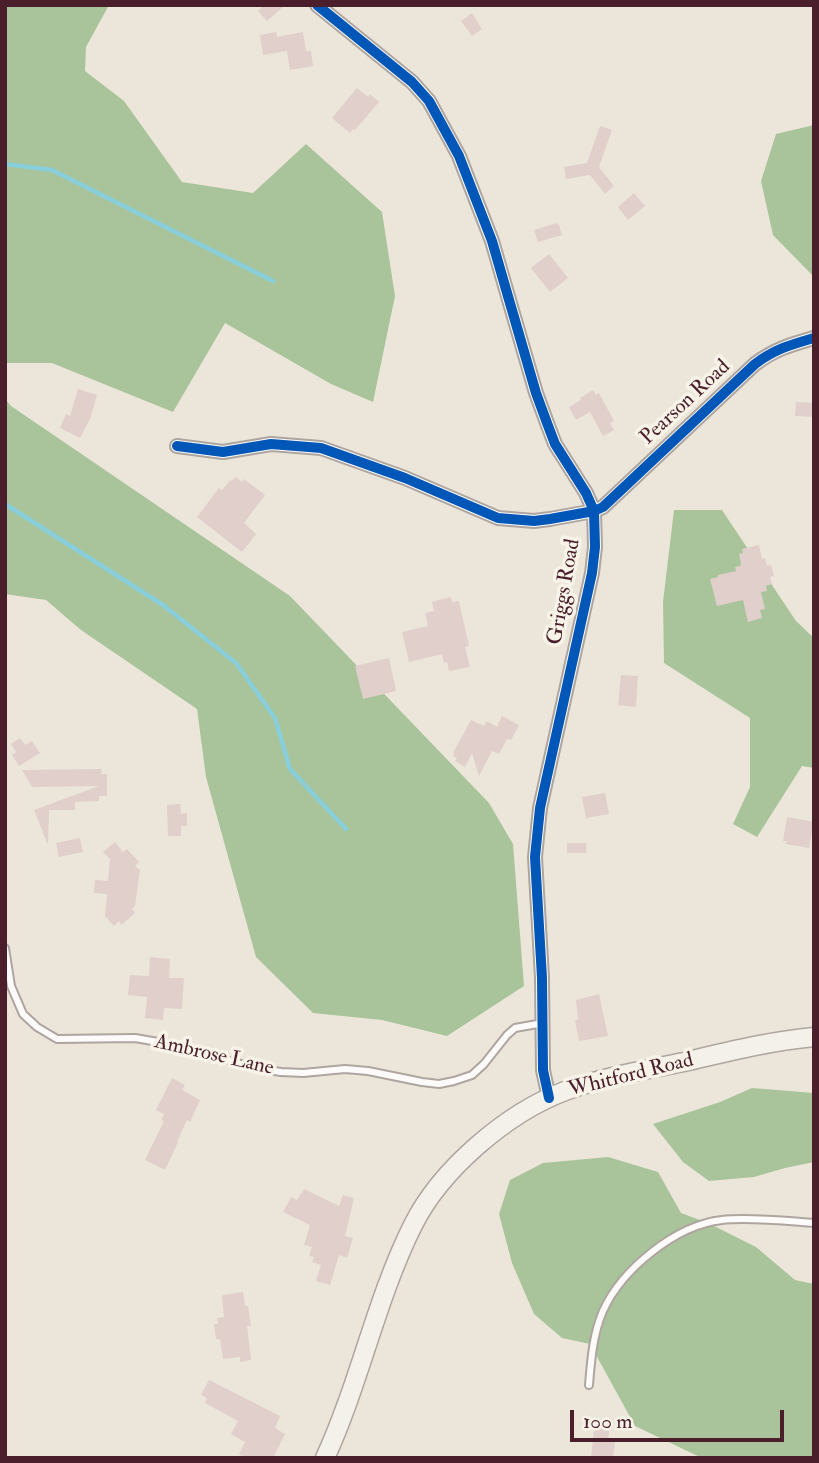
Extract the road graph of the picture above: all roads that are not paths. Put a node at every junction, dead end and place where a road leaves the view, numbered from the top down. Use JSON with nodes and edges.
{"nodes":[{"id":1,"x":317,"y":5,"type":"edge"},
{"id":2,"x":814,"y":338,"type":"edge"},
{"id":3,"x":177,"y":446,"type":"dead end"},
{"id":4,"x":594,"y":511,"type":"junction"},
{"id":5,"x":5,"y":948,"type":"edge"},
{"id":6,"x":543,"y":1023,"type":"junction"},
{"id":7,"x":814,"y":1037,"type":"edge"},
{"id":8,"x":549,"y":1098,"type":"junction"},
{"id":9,"x":814,"y":1223,"type":"edge"},
{"id":10,"x":589,"y":1385,"type":"dead end"},
{"id":11,"x":325,"y":1458,"type":"edge"}],
"edges":[{"from":1,"to":4,"type":"street","name":"Griggs Road"},
{"from":2,"to":4,"type":"street","name":"Pearson Road"},
{"from":3,"to":4,"type":"street"},
{"from":4,"to":6,"type":"street","name":"Griggs Road"},
{"from":5,"to":6,"type":"lane","name":"Ambrose Lane"},
{"from":6,"to":8,"type":"street","name":"Griggs Road"},
{"from":7,"to":8,"type":"main road","name":"Whitford Road"},
{"from":8,"to":11,"type":"main road","name":"Whitford Road"},
{"from":9,"to":10,"type":"lane"}]}
